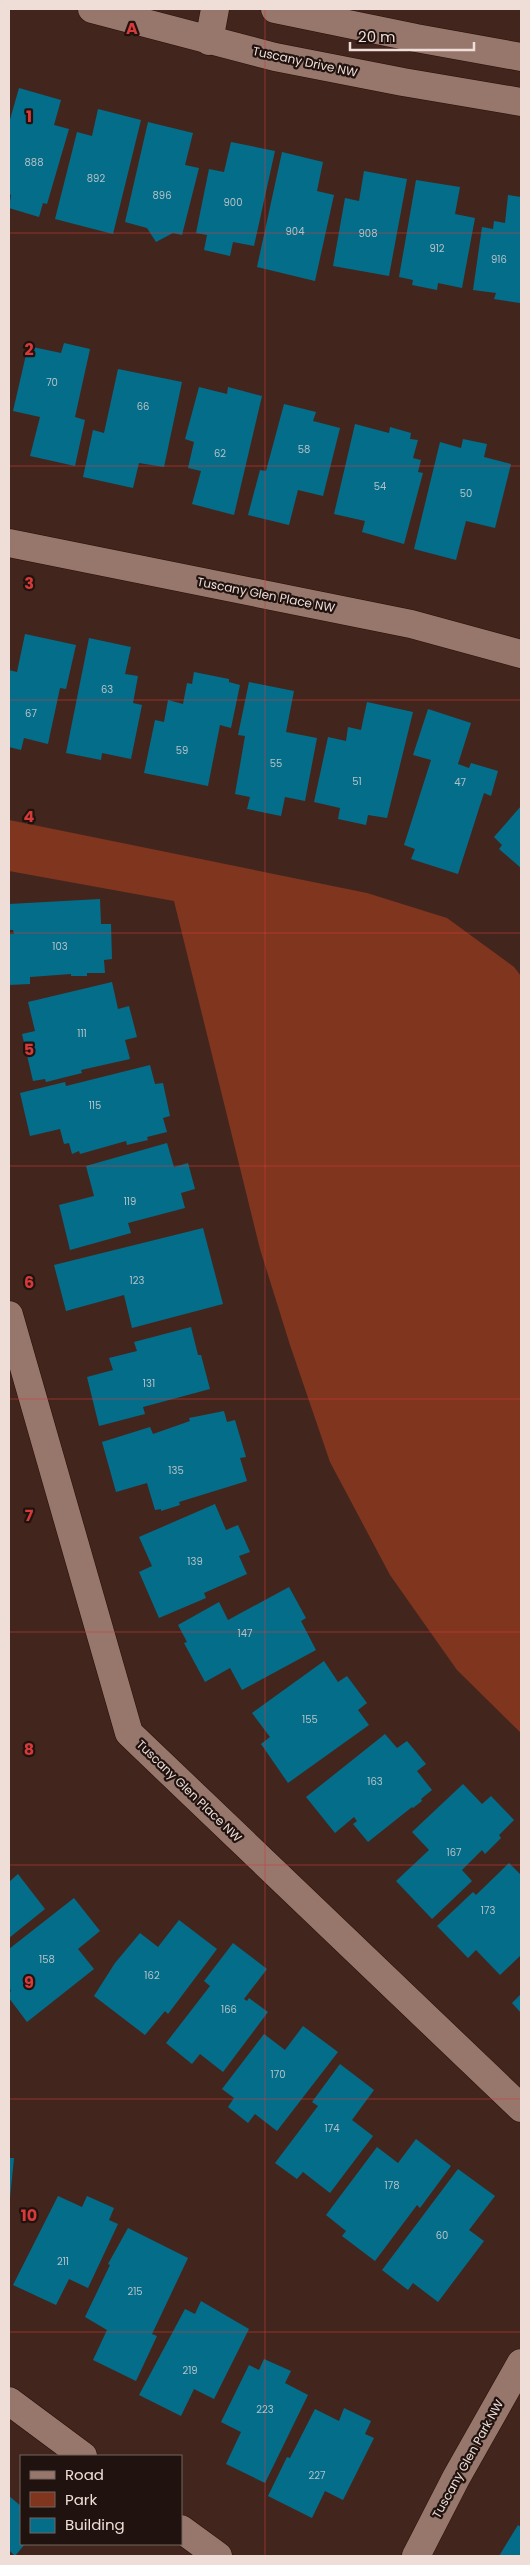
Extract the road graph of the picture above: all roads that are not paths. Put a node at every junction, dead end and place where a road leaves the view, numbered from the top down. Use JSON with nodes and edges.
{"nodes":[{"id":1,"x":92,"y":9,"type":"edge"},
{"id":2,"x":215,"y":9,"type":"edge"},
{"id":3,"x":275,"y":9,"type":"edge"},
{"id":4,"x":209,"y":41,"type":"junction"},
{"id":5,"x":521,"y":57,"type":"edge"},
{"id":6,"x":521,"y":102,"type":"edge"},
{"id":7,"x":9,"y":543,"type":"edge"},
{"id":8,"x":521,"y":654,"type":"edge"},
{"id":9,"x":9,"y":1315,"type":"edge"},
{"id":10,"x":521,"y":2108,"type":"edge"},
{"id":11,"x":521,"y":2362,"type":"edge"},
{"id":12,"x":9,"y":2401,"type":"edge"},
{"id":13,"x":82,"y":2455,"type":"edge"},
{"id":14,"x":182,"y":2530,"type":"edge"},
{"id":15,"x":218,"y":2556,"type":"edge"},
{"id":16,"x":416,"y":2556,"type":"edge"}],
"edges":[{"from":1,"to":4,"type":"street","name":"Tuscany Drive NW"},
{"from":2,"to":4,"type":"street"},
{"from":3,"to":5,"type":"street"},
{"from":4,"to":6,"type":"street","name":"Tuscany Drive NW"},
{"from":7,"to":8,"type":"street","name":"Tuscany Glen Place NW"},
{"from":9,"to":10,"type":"street","name":"Tuscany Glen Place NW"},
{"from":11,"to":16,"type":"street","name":"Tuscany Glen Park NW"},
{"from":12,"to":13,"type":"street"},
{"from":14,"to":15,"type":"street"}]}
